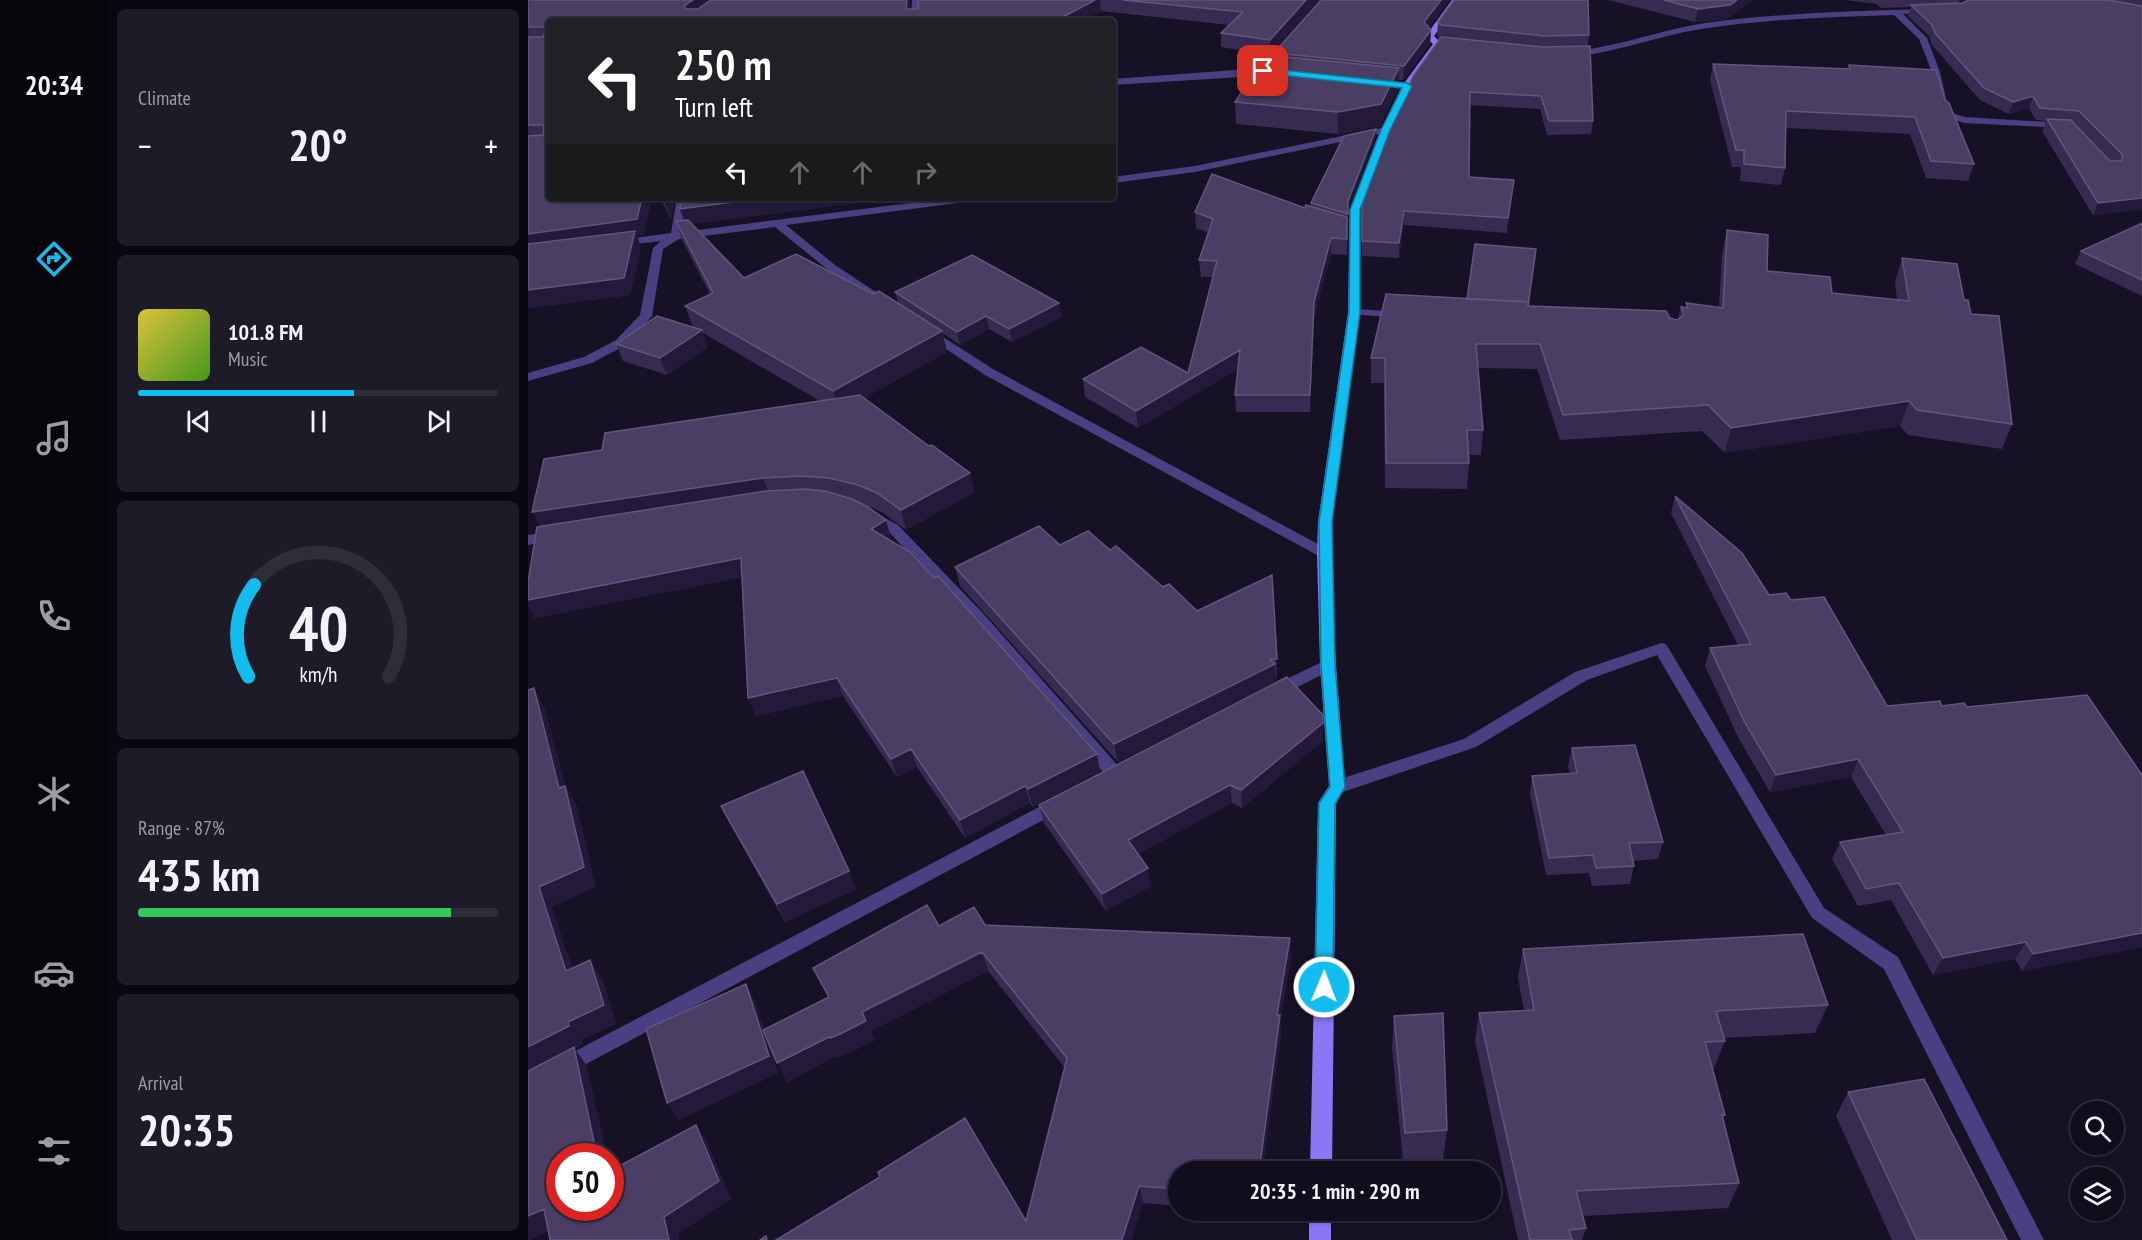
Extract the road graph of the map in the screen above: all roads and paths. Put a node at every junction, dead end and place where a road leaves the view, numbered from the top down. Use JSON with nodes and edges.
{"nodes":[{"id":1,"x":916,"y":0,"type":"edge"},
{"id":2,"x":1456,"y":0,"type":"edge"},
{"id":3,"x":1939,"y":11,"type":"edge"},
{"id":4,"x":1896,"y":12,"type":"junction"},
{"id":5,"x":915,"y":18,"type":"edge"},
{"id":6,"x":1561,"y":55,"type":"edge"},
{"id":7,"x":1270,"y":62,"type":"edge"},
{"id":8,"x":1263,"y":71,"type":"junction"},
{"id":9,"x":1284,"y":73,"type":"edge"},
{"id":10,"x":1116,"y":82,"type":"edge"},
{"id":11,"x":2070,"y":127,"type":"edge"},
{"id":12,"x":1386,"y":130,"type":"junction"},
{"id":13,"x":1195,"y":170,"type":"junction"},
{"id":14,"x":1206,"y":175,"type":"dead end"},
{"id":15,"x":1116,"y":180,"type":"edge"},
{"id":16,"x":682,"y":201,"type":"edge"},
{"id":17,"x":951,"y":201,"type":"edge"},
{"id":18,"x":778,"y":224,"type":"junction"},
{"id":19,"x":676,"y":236,"type":"junction"},
{"id":20,"x":608,"y":245,"type":"edge"},
{"id":21,"x":890,"y":306,"type":"edge"},
{"id":22,"x":1354,"y":312,"type":"junction"},
{"id":23,"x":1411,"y":315,"type":"edge"},
{"id":24,"x":920,"y":326,"type":"edge"},
{"id":25,"x":528,"y":377,"type":"edge"},
{"id":26,"x":856,"y":508,"type":"edge"},
{"id":27,"x":574,"y":533,"type":"edge"},
{"id":28,"x":528,"y":540,"type":"edge"},
{"id":29,"x":1324,"y":553,"type":"junction"},
{"id":30,"x":1328,"y":665,"type":"junction"},
{"id":31,"x":1264,"y":698,"type":"edge"},
{"id":32,"x":1115,"y":774,"type":"edge"},
{"id":33,"x":1337,"y":787,"type":"junction"},
{"id":34,"x":1073,"y":796,"type":"edge"},
{"id":35,"x":528,"y":1086,"type":"edge"},
{"id":36,"x":1321,"y":1161,"type":"edge"},
{"id":37,"x":1320,"y":1221,"type":"edge"},
{"id":38,"x":1320,"y":1240,"type":"edge"},
{"id":39,"x":2034,"y":1240,"type":"edge"}],
"edges":[{"from":1,"to":5,"type":"street"},
{"from":2,"to":12,"type":"main road"},
{"from":3,"to":4,"type":"street"},
{"from":4,"to":6,"type":"street"},
{"from":4,"to":11,"type":"street"},
{"from":7,"to":8,"type":"street"},
{"from":8,"to":9,"type":"street"},
{"from":8,"to":10,"type":"street"},
{"from":12,"to":13,"type":"street"},
{"from":12,"to":22,"type":"main road"},
{"from":13,"to":14,"type":"street"},
{"from":13,"to":15,"type":"street"},
{"from":16,"to":19,"type":"street"},
{"from":17,"to":18,"type":"street"},
{"from":18,"to":19,"type":"street"},
{"from":18,"to":21,"type":"street"},
{"from":19,"to":20,"type":"street"},
{"from":19,"to":25,"type":"street"},
{"from":22,"to":23,"type":"street"},
{"from":22,"to":29,"type":"main road"},
{"from":24,"to":29,"type":"street"},
{"from":26,"to":32,"type":"street"},
{"from":27,"to":28,"type":"street"},
{"from":29,"to":30,"type":"main road"},
{"from":30,"to":31,"type":"street"},
{"from":30,"to":33,"type":"main road"},
{"from":33,"to":36,"type":"main road"},
{"from":33,"to":39,"type":"street"},
{"from":34,"to":35,"type":"street"},
{"from":37,"to":38,"type":"main road"}]}
